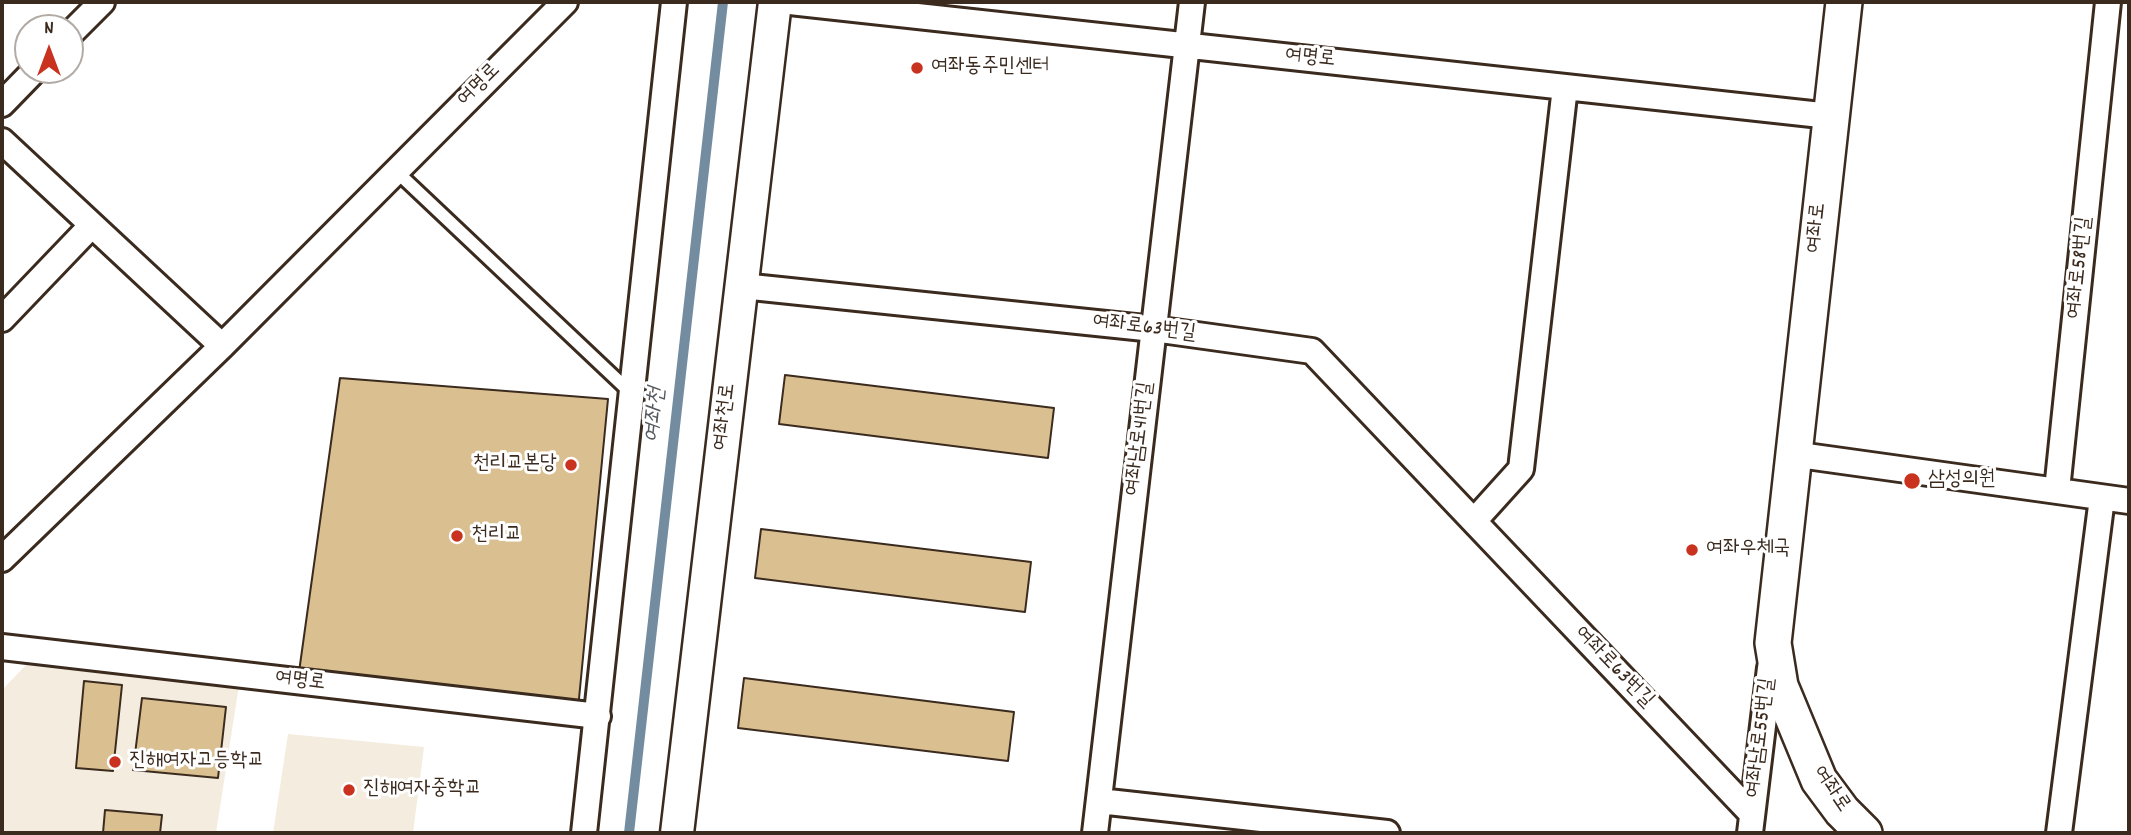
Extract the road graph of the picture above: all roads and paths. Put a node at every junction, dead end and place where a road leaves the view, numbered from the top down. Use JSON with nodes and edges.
{"nodes":[{"id":1,"x":102,"y":2,"type":"edge"},
{"id":2,"x":565,"y":2,"type":"edge"},
{"id":3,"x":674,"y":2,"type":"edge"},
{"id":4,"x":775,"y":2,"type":"edge"},
{"id":5,"x":790,"y":2,"type":"edge"},
{"id":6,"x":1192,"y":2,"type":"edge"},
{"id":7,"x":1844,"y":2,"type":"edge"},
{"id":8,"x":2108,"y":2,"type":"edge"},
{"id":9,"x":84,"y":20,"type":"edge"},
{"id":10,"x":1187,"y":45,"type":"junction"},
{"id":11,"x":21,"y":84,"type":"edge"},
{"id":12,"x":1565,"y":87,"type":"junction"},
{"id":13,"x":2,"y":104,"type":"edge"},
{"id":14,"x":1830,"y":116,"type":"junction"},
{"id":15,"x":2,"y":141,"type":"edge"},
{"id":16,"x":396,"y":171,"type":"junction"},
{"id":17,"x":92,"y":225,"type":"junction"},
{"id":18,"x":742,"y":286,"type":"junction"},
{"id":19,"x":2,"y":319,"type":"edge"},
{"id":20,"x":1154,"y":329,"type":"junction"},
{"id":21,"x":222,"y":346,"type":"junction"},
{"id":22,"x":630,"y":392,"type":"junction"},
{"id":23,"x":1792,"y":454,"type":"junction"},
{"id":24,"x":2057,"y":490,"type":"junction"},
{"id":25,"x":2102,"y":498,"type":"junction"},
{"id":26,"x":2129,"y":501,"type":"edge"},
{"id":27,"x":1474,"y":522,"type":"junction"},
{"id":28,"x":2,"y":559,"type":"edge"},
{"id":29,"x":1773,"y":643,"type":"junction"},
{"id":30,"x":2,"y":647,"type":"edge"},
{"id":31,"x":598,"y":716,"type":"junction"},
{"id":32,"x":1099,"y":801,"type":"junction"},
{"id":33,"x":1751,"y":824,"type":"edge"},
{"id":34,"x":1259,"y":826,"type":"edge"},
{"id":35,"x":584,"y":833,"type":"edge"},
{"id":36,"x":677,"y":833,"type":"edge"},
{"id":37,"x":1095,"y":833,"type":"edge"},
{"id":38,"x":1387,"y":833,"type":"edge"},
{"id":39,"x":1864,"y":833,"type":"edge"},
{"id":40,"x":2059,"y":833,"type":"edge"}],
"edges":[{"from":1,"to":9,"type":"street"},
{"from":2,"to":16,"type":"street","name":"여명로"},
{"from":3,"to":22,"type":"street"},
{"from":4,"to":18,"type":"street","name":"여좌천로"},
{"from":5,"to":10,"type":"street","name":"여명로"},
{"from":6,"to":10,"type":"street","name":"여좌남로41번길"},
{"from":7,"to":14,"type":"main road","name":"여좌로"},
{"from":8,"to":24,"type":"street","name":"여좌로58번길"},
{"from":10,"to":12,"type":"street","name":"여명로"},
{"from":10,"to":20,"type":"street","name":"여좌남로41번길"},
{"from":11,"to":13,"type":"street"},
{"from":12,"to":14,"type":"street","name":"여명로"},
{"from":12,"to":27,"type":"street"},
{"from":14,"to":23,"type":"main road","name":"여좌로"},
{"from":15,"to":17,"type":"street"},
{"from":16,"to":21,"type":"street","name":"여명로"},
{"from":16,"to":22,"type":"lane"},
{"from":17,"to":19,"type":"street"},
{"from":17,"to":21,"type":"street"},
{"from":18,"to":20,"type":"street","name":"여좌로63번길"},
{"from":18,"to":36,"type":"street","name":"여좌천로"},
{"from":20,"to":27,"type":"street","name":"여좌로63번길"},
{"from":20,"to":32,"type":"street","name":"여좌남로41번길"},
{"from":21,"to":28,"type":"street","name":"여명로"},
{"from":22,"to":31,"type":"street"},
{"from":23,"to":24,"type":"street"},
{"from":23,"to":29,"type":"main road","name":"여좌로"},
{"from":24,"to":25,"type":"street"},
{"from":25,"to":26,"type":"street"},
{"from":25,"to":40,"type":"street"},
{"from":27,"to":33,"type":"street","name":"여좌로63번길"},
{"from":29,"to":33,"type":"street","name":"여좌남로55번길"},
{"from":29,"to":39,"type":"main road","name":"여좌로"},
{"from":30,"to":31,"type":"street","name":"여명로"},
{"from":31,"to":35,"type":"street"},
{"from":32,"to":34,"type":"street"},
{"from":32,"to":37,"type":"street","name":"여좌남로41번길"},
{"from":34,"to":38,"type":"street"}]}
